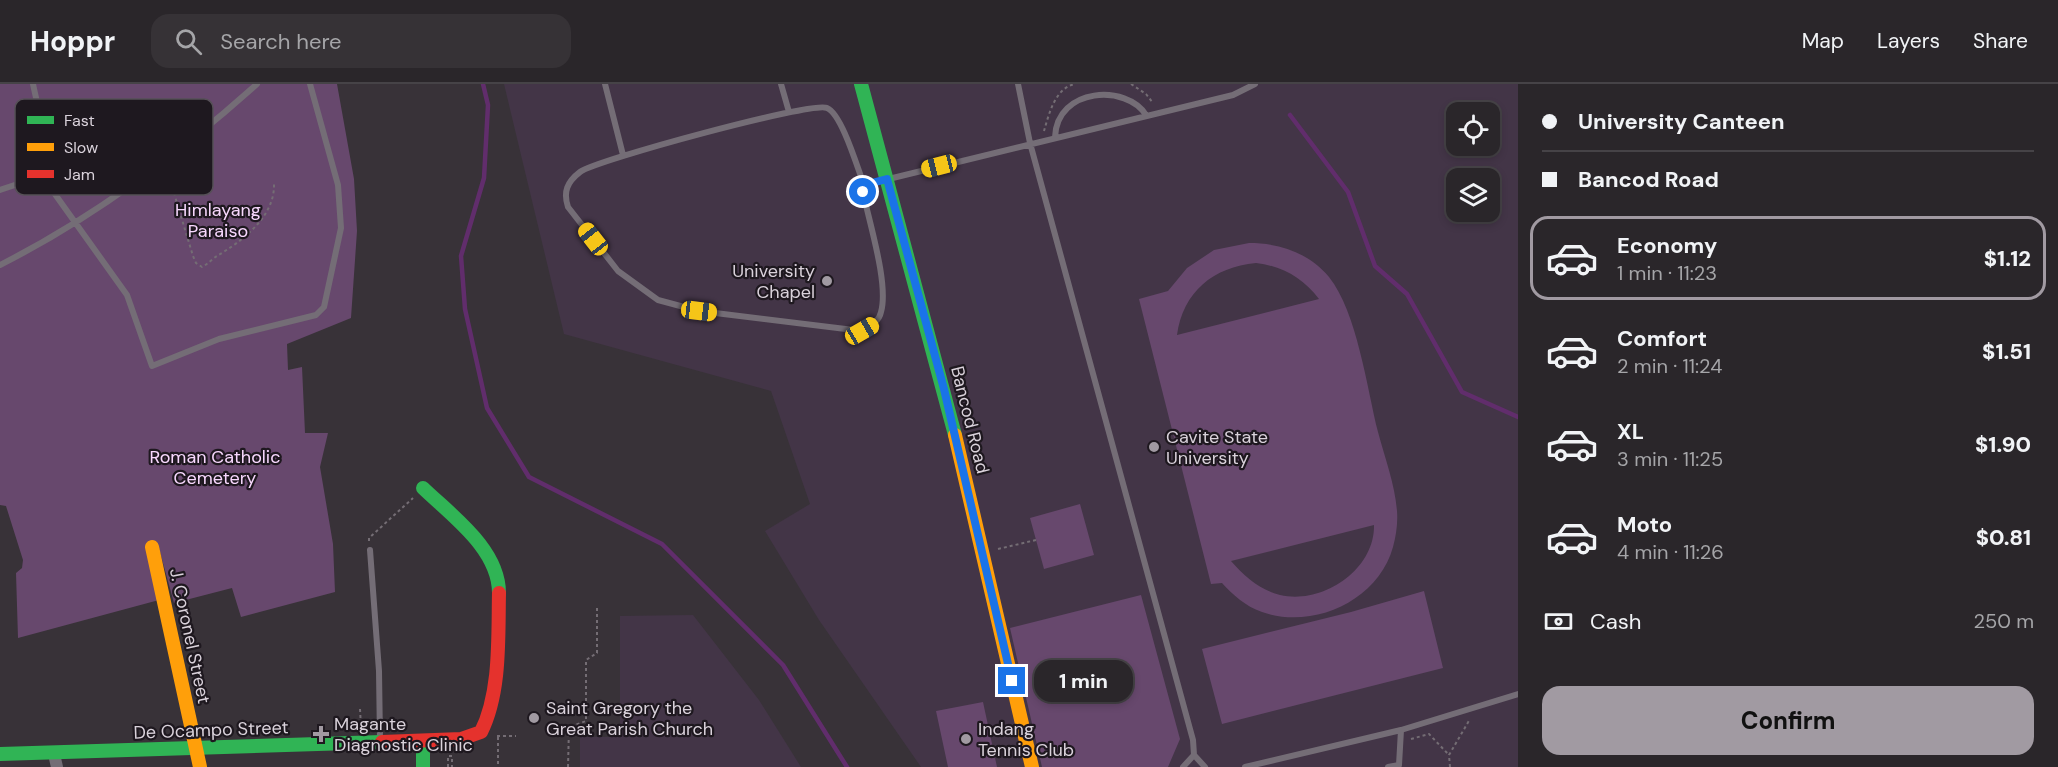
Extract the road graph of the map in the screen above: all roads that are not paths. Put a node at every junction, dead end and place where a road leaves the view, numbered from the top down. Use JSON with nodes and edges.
{"nodes":[{"id":1,"x":33,"y":84,"type":"edge"},
{"id":2,"x":257,"y":84,"type":"edge"},
{"id":3,"x":310,"y":84,"type":"edge"},
{"id":4,"x":605,"y":84,"type":"edge"},
{"id":5,"x":781,"y":84,"type":"edge"},
{"id":6,"x":861,"y":84,"type":"edge"},
{"id":7,"x":1018,"y":84,"type":"edge"},
{"id":8,"x":1256,"y":84,"type":"edge"},
{"id":9,"x":36,"y":99,"type":"edge"},
{"id":10,"x":789,"y":112,"type":"junction"},
{"id":11,"x":1146,"y":115,"type":"junction"},
{"id":12,"x":213,"y":124,"type":"edge"},
{"id":13,"x":1055,"y":137,"type":"junction"},
{"id":14,"x":1030,"y":143,"type":"junction"},
{"id":15,"x":623,"y":155,"type":"junction"},
{"id":16,"x":887,"y":179,"type":"junction"},
{"id":17,"x":15,"y":185,"type":"edge"},
{"id":18,"x":864,"y":185,"type":"junction"},
{"id":19,"x":0,"y":190,"type":"edge"},
{"id":20,"x":56,"y":195,"type":"edge"},
{"id":21,"x":114,"y":195,"type":"edge"},
{"id":22,"x":76,"y":222,"type":"junction"},
{"id":23,"x":0,"y":265,"type":"edge"},
{"id":24,"x":423,"y":488,"type":"road end"},
{"id":25,"x":152,"y":547,"type":"dead end"},
{"id":26,"x":370,"y":550,"type":"road end"},
{"id":27,"x":1518,"y":694,"type":"edge"},
{"id":28,"x":1401,"y":730,"type":"junction"},
{"id":29,"x":423,"y":741,"type":"junction"},
{"id":30,"x":380,"y":742,"type":"junction"},
{"id":31,"x":196,"y":749,"type":"junction"},
{"id":32,"x":0,"y":754,"type":"edge"},
{"id":33,"x":1194,"y":755,"type":"junction"},
{"id":34,"x":55,"y":761,"type":"edge"},
{"id":35,"x":1256,"y":766,"type":"edge"},
{"id":36,"x":200,"y":767,"type":"edge"},
{"id":37,"x":423,"y":767,"type":"edge"},
{"id":38,"x":1032,"y":767,"type":"edge"},
{"id":39,"x":1183,"y":767,"type":"edge"},
{"id":40,"x":1205,"y":767,"type":"edge"},
{"id":41,"x":1245,"y":767,"type":"edge"},
{"id":42,"x":1388,"y":767,"type":"edge"}],
"edges":[{"from":1,"to":9,"type":"lane"},
{"from":2,"to":12,"type":"lane"},
{"from":3,"to":22,"type":"lane"},
{"from":4,"to":15,"type":"lane"},
{"from":5,"to":10,"type":"lane"},
{"from":6,"to":16,"type":"street","name":"Bancod Road"},
{"from":7,"to":14,"type":"lane"},
{"from":8,"to":11,"type":"lane"},
{"from":10,"to":15,"type":"lane"},
{"from":10,"to":18,"type":"lane"},
{"from":11,"to":13,"type":"lane"},
{"from":11,"to":13,"type":"lane"},
{"from":13,"to":14,"type":"lane"},
{"from":14,"to":16,"type":"lane"},
{"from":14,"to":33,"type":"lane"},
{"from":15,"to":18,"type":"lane"},
{"from":16,"to":18,"type":"lane"},
{"from":16,"to":38,"type":"street","name":"Bancod Road"},
{"from":17,"to":19,"type":"lane"},
{"from":20,"to":22,"type":"lane"},
{"from":21,"to":22,"type":"lane"},
{"from":22,"to":23,"type":"lane"},
{"from":24,"to":29,"type":"street","name":"De Ocampo Street"},
{"from":25,"to":31,"type":"street","name":"J. Coronel Street"},
{"from":26,"to":30,"type":"lane"},
{"from":27,"to":28,"type":"lane"},
{"from":28,"to":35,"type":"lane"},
{"from":28,"to":42,"type":"lane"},
{"from":29,"to":30,"type":"street","name":"De Ocampo Street"},
{"from":29,"to":37,"type":"street"},
{"from":30,"to":31,"type":"street","name":"De Ocampo Street"},
{"from":31,"to":34,"type":"street","name":"De Ocampo Street"},
{"from":31,"to":36,"type":"street","name":"J. Coronel Street"},
{"from":32,"to":34,"type":"street","name":"De Ocampo Street"},
{"from":33,"to":39,"type":"lane"},
{"from":33,"to":40,"type":"lane"},
{"from":35,"to":41,"type":"lane"}]}
